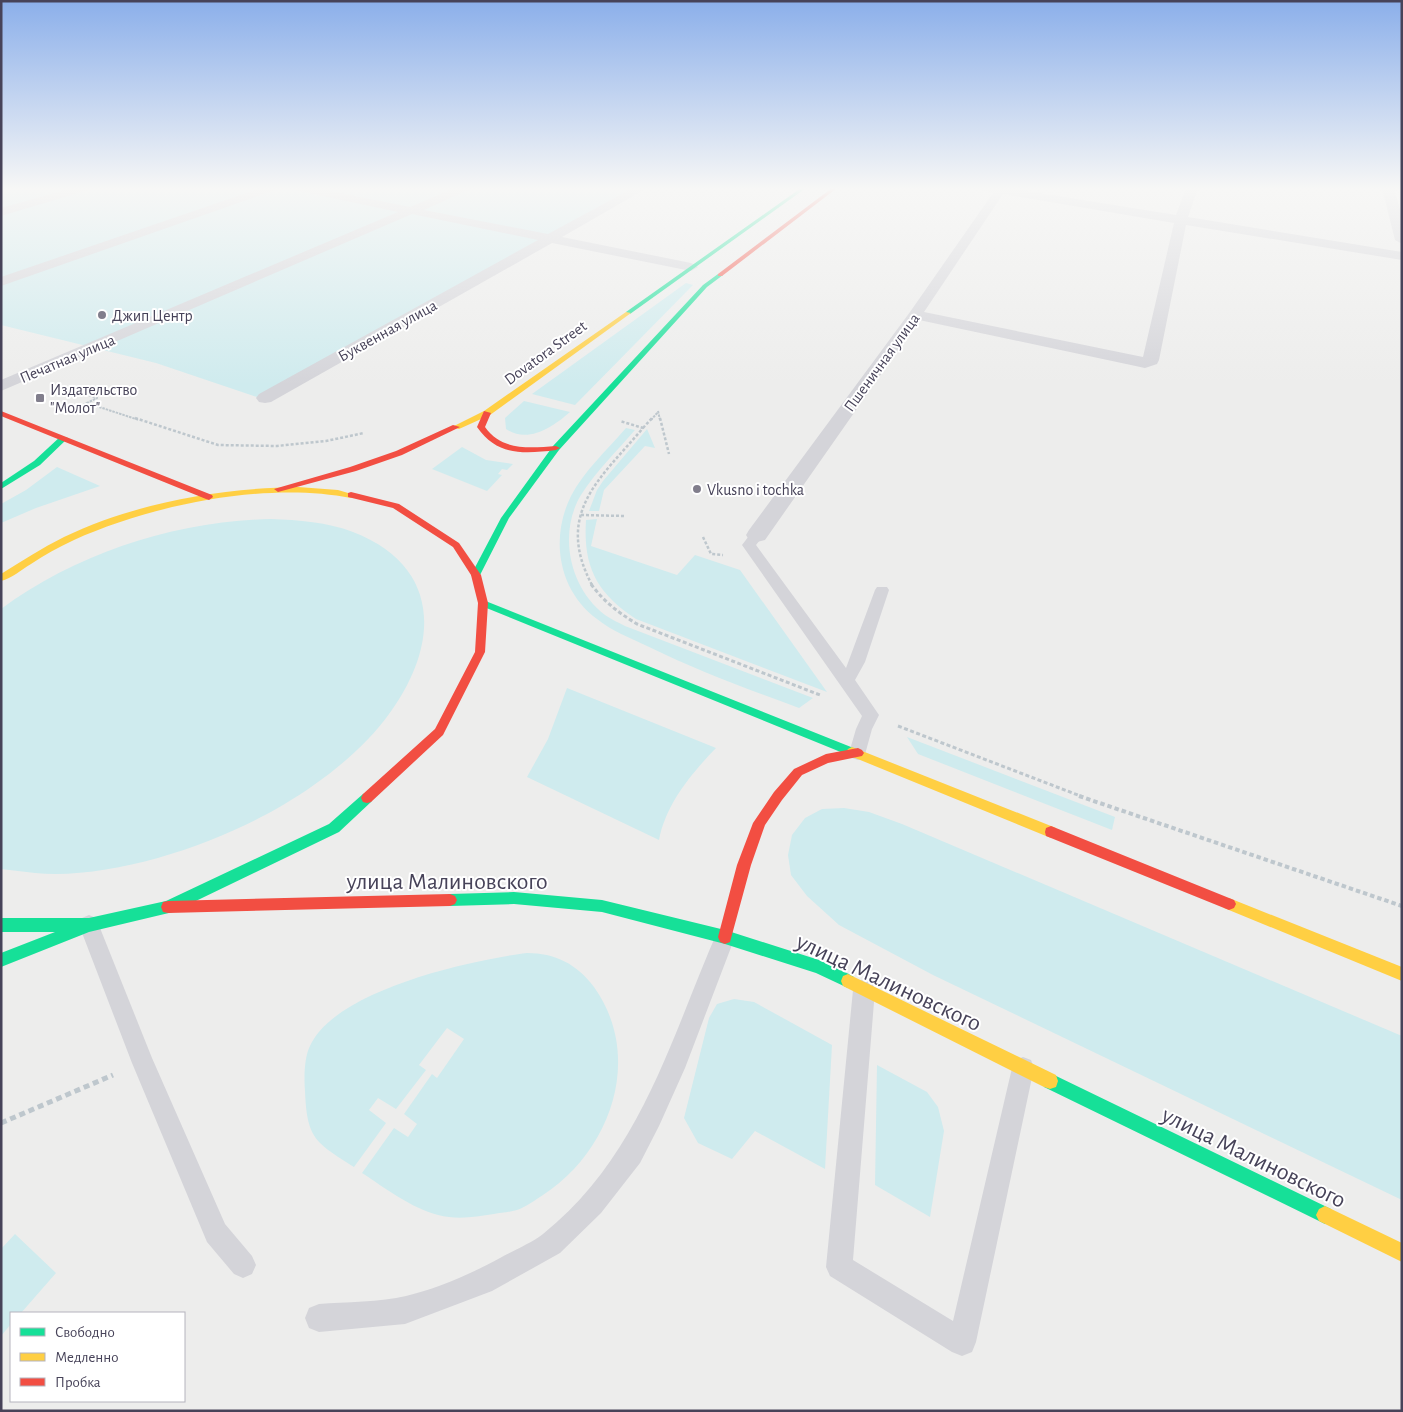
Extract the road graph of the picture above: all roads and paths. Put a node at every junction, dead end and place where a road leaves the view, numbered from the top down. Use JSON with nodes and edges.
{"nodes":[{"id":1,"x":82,"y":254,"type":"edge"},
{"id":2,"x":311,"y":254,"type":"edge"},
{"id":3,"x":523,"y":254,"type":"edge"},
{"id":4,"x":625,"y":254,"type":"edge"},
{"id":5,"x":710,"y":254,"type":"edge"},
{"id":6,"x":748,"y":254,"type":"edge"},
{"id":7,"x":954,"y":254,"type":"edge"},
{"id":8,"x":1174,"y":254,"type":"edge"},
{"id":9,"x":1389,"y":254,"type":"edge"},
{"id":10,"x":1402,"y":256,"type":"edge"},
{"id":11,"x":691,"y":267,"type":"junction"},
{"id":12,"x":1,"y":282,"type":"edge"},
{"id":13,"x":915,"y":315,"type":"junction"},
{"id":14,"x":1,"y":386,"type":"edge"},
{"id":15,"x":265,"y":398,"type":"dead end"},
{"id":16,"x":1,"y":413,"type":"edge"},
{"id":17,"x":487,"y":413,"type":"junction"},
{"id":18,"x":589,"y":413,"type":"junction"},
{"id":19,"x":643,"y":428,"type":"junction"},
{"id":20,"x":64,"y":438,"type":"junction"},
{"id":21,"x":556,"y":448,"type":"junction"},
{"id":22,"x":669,"y":454,"type":"dead end"},
{"id":23,"x":1,"y":487,"type":"edge"},
{"id":24,"x":278,"y":489,"type":"junction"},
{"id":25,"x":209,"y":497,"type":"junction"},
{"id":26,"x":581,"y":515,"type":"junction"},
{"id":27,"x":625,"y":516,"type":"dead end"},
{"id":28,"x":757,"y":535,"type":"joint"},
{"id":29,"x":476,"y":575,"type":"junction"},
{"id":30,"x":1,"y":578,"type":"edge"},
{"id":31,"x":882,"y":590,"type":"dead end"},
{"id":32,"x":483,"y":603,"type":"junction"},
{"id":33,"x":847,"y":680,"type":"junction"},
{"id":34,"x":871,"y":715,"type":"junction"},
{"id":35,"x":858,"y":753,"type":"junction"},
{"id":36,"x":1402,"y":906,"type":"edge"},
{"id":37,"x":168,"y":907,"type":"junction"},
{"id":38,"x":1,"y":925,"type":"edge"},
{"id":39,"x":89,"y":925,"type":"junction"},
{"id":40,"x":725,"y":937,"type":"junction"},
{"id":41,"x":1,"y":960,"type":"edge"},
{"id":42,"x":1402,"y":974,"type":"edge"},
{"id":43,"x":864,"y":990,"type":"junction"},
{"id":44,"x":143,"y":1062,"type":"junction"},
{"id":45,"x":1023,"y":1068,"type":"junction"},
{"id":46,"x":1,"y":1123,"type":"edge"},
{"id":47,"x":1402,"y":1253,"type":"edge"},
{"id":48,"x":243,"y":1265,"type":"dead end"},
{"id":49,"x":319,"y":1318,"type":"dead end"}],
"edges":[{"from":1,"to":12,"type":"street"},
{"from":2,"to":14,"type":"street","name":"Печатная улица"},
{"from":3,"to":15,"type":"street","name":"Буквенная улица"},
{"from":4,"to":11,"type":"street"},
{"from":5,"to":11,"type":"main road","name":"Dovatora Street"},
{"from":6,"to":18,"type":"main road"},
{"from":7,"to":13,"type":"street","name":"Пшеничная улица"},
{"from":8,"to":13,"type":"street"},
{"from":9,"to":10,"type":"street"},
{"from":11,"to":17,"type":"main road","name":"Dovatora Street"},
{"from":13,"to":28,"type":"street","name":"Пшеничная улица"},
{"from":16,"to":20,"type":"main road"},
{"from":17,"to":21,"type":"main road"},
{"from":17,"to":24,"type":"main road","name":"Dovatora Street"},
{"from":18,"to":19,"type":"path"},
{"from":18,"to":21,"type":"main road"},
{"from":19,"to":22,"type":"path"},
{"from":19,"to":26,"type":"path"},
{"from":20,"to":23,"type":"main road"},
{"from":20,"to":25,"type":"main road"},
{"from":21,"to":29,"type":"main road"},
{"from":24,"to":25,"type":"main road"},
{"from":24,"to":29,"type":"main road"},
{"from":25,"to":30,"type":"main road"},
{"from":26,"to":27,"type":"path"},
{"from":26,"to":34,"type":"path"},
{"from":28,"to":33,"type":"lane"},
{"from":29,"to":32,"type":"main road"},
{"from":31,"to":33,"type":"lane"},
{"from":32,"to":35,"type":"main road"},
{"from":32,"to":37,"type":"main road"},
{"from":33,"to":34,"type":"lane"},
{"from":34,"to":35,"type":"lane"},
{"from":34,"to":36,"type":"path"},
{"from":35,"to":40,"type":"main road"},
{"from":35,"to":42,"type":"main road"},
{"from":37,"to":39,"type":"main road"},
{"from":37,"to":40,"type":"main road","name":"улица Малиновского"},
{"from":38,"to":39,"type":"main road"},
{"from":39,"to":41,"type":"main road"},
{"from":39,"to":44,"type":"lane"},
{"from":40,"to":43,"type":"main road","name":"улица Малиновского"},
{"from":40,"to":49,"type":"lane"},
{"from":43,"to":45,"type":"main road","name":"улица Малиновского"},
{"from":43,"to":45,"type":"lane"},
{"from":44,"to":46,"type":"path"},
{"from":44,"to":48,"type":"lane"},
{"from":45,"to":47,"type":"main road","name":"улица Малиновского"}]}
